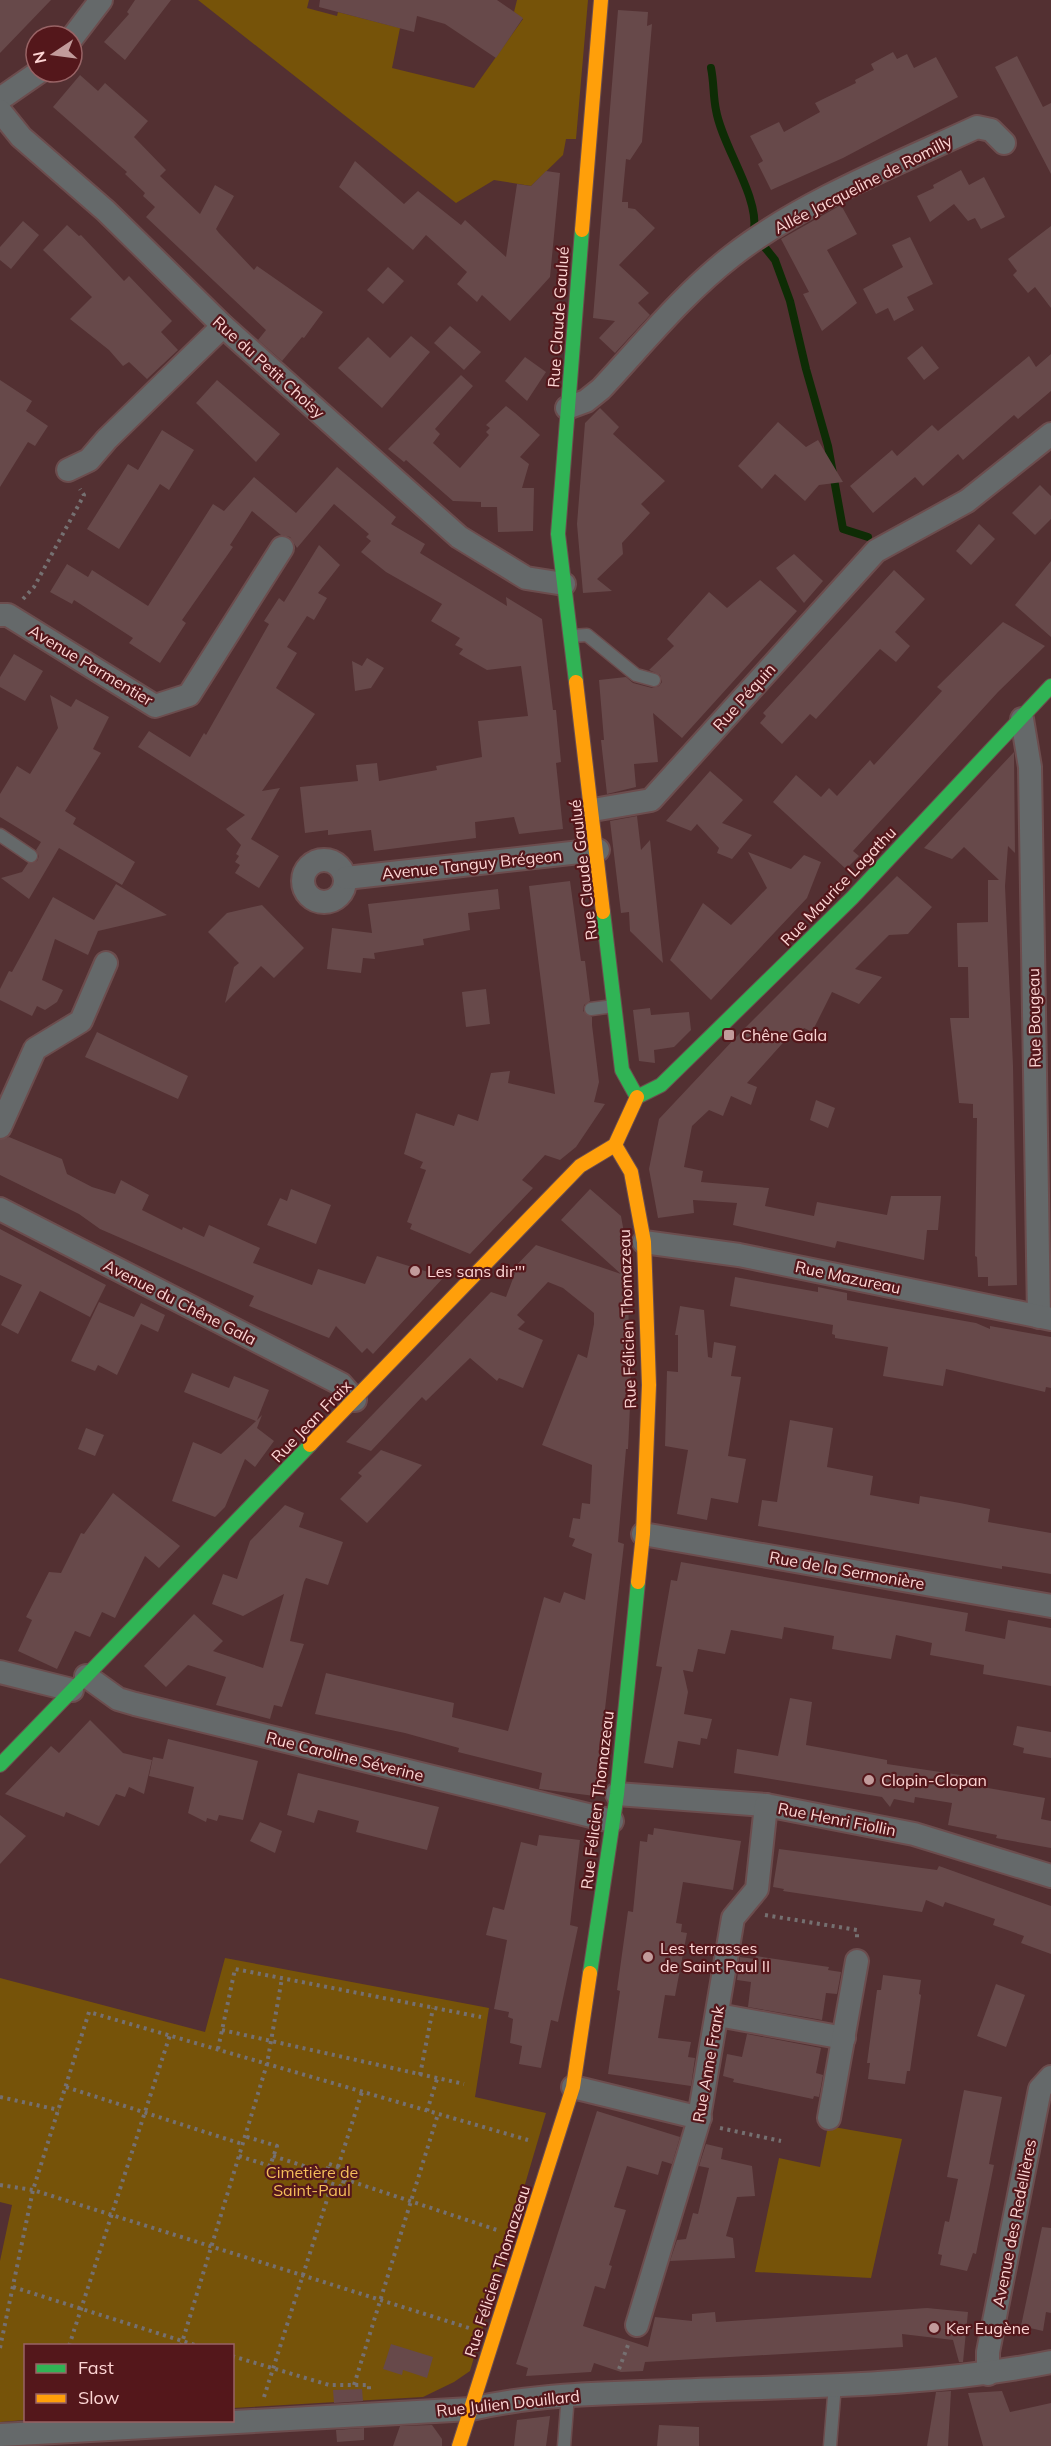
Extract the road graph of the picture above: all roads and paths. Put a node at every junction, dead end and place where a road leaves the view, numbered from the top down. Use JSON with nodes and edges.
{"nodes":[{"id":1,"x":101,"y":0,"type":"edge"},
{"id":2,"x":601,"y":0,"type":"edge"},
{"id":3,"x":83,"y":24,"type":"edge"},
{"id":4,"x":24,"y":82,"type":"edge"},
{"id":5,"x":0,"y":99,"type":"edge"},
{"id":6,"x":0,"y":111,"type":"edge"},
{"id":7,"x":1004,"y":143,"type":"dead end"},
{"id":8,"x":223,"y":326,"type":"junction"},
{"id":9,"x":567,"y":408,"type":"junction"},
{"id":10,"x":1051,"y":434,"type":"edge"},
{"id":11,"x":68,"y":470,"type":"joint"},
{"id":12,"x":282,"y":548,"type":"dead end"},
{"id":13,"x":564,"y":584,"type":"junction"},
{"id":14,"x":4,"y":615,"type":"edge"},
{"id":15,"x":570,"y":636,"type":"junction"},
{"id":16,"x":654,"y":680,"type":"dead end"},
{"id":17,"x":1051,"y":686,"type":"edge"},
{"id":18,"x":1022,"y":719,"type":"junction"},
{"id":19,"x":593,"y":810,"type":"junction"},
{"id":20,"x":0,"y":835,"type":"edge"},
{"id":21,"x":598,"y":850,"type":"junction"},
{"id":22,"x":31,"y":856,"type":"dead end"},
{"id":23,"x":346,"y":878,"type":"dead end"},
{"id":24,"x":106,"y":963,"type":"dead end"},
{"id":25,"x":615,"y":1006,"type":"junction"},
{"id":26,"x":591,"y":1009,"type":"dead end"},
{"id":27,"x":637,"y":1097,"type":"junction"},
{"id":28,"x":0,"y":1127,"type":"edge"},
{"id":29,"x":615,"y":1145,"type":"junction"},
{"id":30,"x":0,"y":1209,"type":"edge"},
{"id":31,"x":644,"y":1242,"type":"junction"},
{"id":32,"x":1045,"y":1318,"type":"edge"},
{"id":33,"x":355,"y":1400,"type":"junction"},
{"id":34,"x":643,"y":1534,"type":"junction"},
{"id":35,"x":1051,"y":1605,"type":"edge"},
{"id":36,"x":0,"y":1672,"type":"edge"},
{"id":37,"x":79,"y":1683,"type":"junction"},
{"id":38,"x":0,"y":1765,"type":"edge"},
{"id":39,"x":617,"y":1794,"type":"junction"},
{"id":40,"x":766,"y":1805,"type":"junction"},
{"id":41,"x":612,"y":1821,"type":"junction"},
{"id":42,"x":1051,"y":1876,"type":"edge"},
{"id":43,"x":747,"y":1903,"type":"junction"},
{"id":44,"x":858,"y":1961,"type":"joint"},
{"id":45,"x":282,"y":1978,"type":"junction"},
{"id":46,"x":433,"y":2008,"type":"junction"},
{"id":47,"x":718,"y":2015,"type":"junction"},
{"id":48,"x":481,"y":2017,"type":"dead end"},
{"id":49,"x":222,"y":2030,"type":"junction"},
{"id":50,"x":170,"y":2035,"type":"junction"},
{"id":51,"x":844,"y":2038,"type":"junction"},
{"id":52,"x":271,"y":2042,"type":"junction"},
{"id":53,"x":218,"y":2049,"type":"junction"},
{"id":54,"x":267,"y":2064,"type":"junction"},
{"id":55,"x":420,"y":2075,"type":"junction"},
{"id":56,"x":1051,"y":2077,"type":"edge"},
{"id":57,"x":436,"y":2079,"type":"junction"},
{"id":58,"x":464,"y":2085,"type":"dead end"},
{"id":59,"x":66,"y":2087,"type":"junction"},
{"id":60,"x":573,"y":2087,"type":"junction"},
{"id":61,"x":362,"y":2092,"type":"junction"},
{"id":62,"x":0,"y":2097,"type":"edge"},
{"id":63,"x":58,"y":2110,"type":"junction"},
{"id":64,"x":428,"y":2111,"type":"junction"},
{"id":65,"x":146,"y":2113,"type":"junction"},
{"id":66,"x":438,"y":2114,"type":"junction"},
{"id":67,"x":829,"y":2118,"type":"dead end"},
{"id":68,"x":699,"y":2120,"type":"junction"},
{"id":69,"x":244,"y":2136,"type":"junction"},
{"id":70,"x":781,"y":2141,"type":"dead end"},
{"id":71,"x":534,"y":2142,"type":"dead end"},
{"id":72,"x":242,"y":2144,"type":"junction"},
{"id":73,"x":239,"y":2156,"type":"junction"},
{"id":74,"x":273,"y":2156,"type":"junction"},
{"id":75,"x":338,"y":2167,"type":"junction"},
{"id":76,"x":326,"y":2172,"type":"junction"},
{"id":77,"x":344,"y":2179,"type":"junction"},
{"id":78,"x":332,"y":2184,"type":"junction"},
{"id":79,"x":0,"y":2185,"type":"edge"},
{"id":80,"x":33,"y":2190,"type":"junction"},
{"id":81,"x":411,"y":2201,"type":"junction"},
{"id":82,"x":112,"y":2215,"type":"junction"},
{"id":83,"x":510,"y":2234,"type":"dead end"},
{"id":84,"x":211,"y":2246,"type":"junction"},
{"id":85,"x":303,"y":2275,"type":"junction"},
{"id":86,"x":13,"y":2287,"type":"junction"},
{"id":87,"x":380,"y":2300,"type":"junction"},
{"id":88,"x":81,"y":2308,"type":"junction"},
{"id":89,"x":637,"y":2325,"type":"joint"},
{"id":90,"x":470,"y":2328,"type":"dead end"},
{"id":91,"x":182,"y":2343,"type":"edge"},
{"id":92,"x":70,"y":2344,"type":"edge"},
{"id":93,"x":0,"y":2348,"type":"edge"},
{"id":94,"x":234,"y":2357,"type":"edge"},
{"id":95,"x":1051,"y":2362,"type":"edge"},
{"id":96,"x":274,"y":2368,"type":"junction"},
{"id":97,"x":988,"y":2374,"type":"junction"},
{"id":98,"x":835,"y":2384,"type":"junction"},
{"id":99,"x":609,"y":2393,"type":"junction"},
{"id":100,"x":568,"y":2395,"type":"junction"},
{"id":101,"x":261,"y":2406,"type":"dead end"},
{"id":102,"x":471,"y":2409,"type":"junction"},
{"id":103,"x":0,"y":2435,"type":"edge"},
{"id":104,"x":459,"y":2446,"type":"edge"},
{"id":105,"x":564,"y":2446,"type":"edge"},
{"id":106,"x":830,"y":2446,"type":"edge"}],
"edges":[{"from":1,"to":3,"type":"street"},
{"from":2,"to":9,"type":"street","name":"Rue Claude Gaulué"},
{"from":4,"to":5,"type":"street"},
{"from":6,"to":8,"type":"street","name":"Rue du Petit Choisy"},
{"from":7,"to":9,"type":"street","name":"Allée Jacqueline de Romilly"},
{"from":8,"to":11,"type":"street"},
{"from":8,"to":13,"type":"street","name":"Rue du Petit Choisy"},
{"from":9,"to":13,"type":"street","name":"Rue Claude Gaulué"},
{"from":10,"to":19,"type":"street","name":"Rue Péquin"},
{"from":11,"to":14,"type":"path"},
{"from":12,"to":14,"type":"street","name":"Avenue Parmentier"},
{"from":13,"to":15,"type":"street","name":"Rue Claude Gaulué"},
{"from":15,"to":16,"type":"lane"},
{"from":15,"to":19,"type":"street","name":"Rue Claude Gaulué"},
{"from":17,"to":18,"type":"street","name":"Rue Maurice Lagathu"},
{"from":18,"to":27,"type":"street","name":"Rue Maurice Lagathu"},
{"from":18,"to":32,"type":"street","name":"Rue Bougeau"},
{"from":19,"to":21,"type":"street","name":"Rue Claude Gaulué"},
{"from":20,"to":22,"type":"lane"},
{"from":21,"to":23,"type":"street","name":"Avenue Tanguy Brégeon"},
{"from":21,"to":25,"type":"street","name":"Rue Claude Gaulué"},
{"from":24,"to":28,"type":"street"},
{"from":25,"to":26,"type":"lane"},
{"from":25,"to":27,"type":"street","name":"Rue Claude Gaulué"},
{"from":27,"to":29,"type":"street"},
{"from":29,"to":31,"type":"street","name":"Rue Félicien Thomazeau"},
{"from":29,"to":33,"type":"street","name":"Rue Jean Fraix"},
{"from":30,"to":33,"type":"street","name":"Avenue du Chêne Gala"},
{"from":31,"to":32,"type":"street","name":"Rue Mazureau"},
{"from":31,"to":34,"type":"street","name":"Rue Félicien Thomazeau"},
{"from":33,"to":37,"type":"street","name":"Rue Jean Fraix"},
{"from":34,"to":35,"type":"street","name":"Rue de la Sermonière"},
{"from":34,"to":39,"type":"street","name":"Rue Félicien Thomazeau"},
{"from":36,"to":37,"type":"street","name":"Rue Caroline Séverine"},
{"from":37,"to":38,"type":"street","name":"Rue Jean Fraix"},
{"from":37,"to":41,"type":"street","name":"Rue Caroline Séverine"},
{"from":39,"to":40,"type":"street","name":"Rue Henri Fiollin"},
{"from":39,"to":41,"type":"street","name":"Rue Félicien Thomazeau"},
{"from":40,"to":42,"type":"street","name":"Rue Henri Fiollin"},
{"from":40,"to":43,"type":"street","name":"Rue Anne Frank"},
{"from":41,"to":60,"type":"street","name":"Rue Félicien Thomazeau"},
{"from":43,"to":44,"type":"path"},
{"from":43,"to":47,"type":"street","name":"Rue Anne Frank"},
{"from":44,"to":51,"type":"street"},
{"from":45,"to":46,"type":"path"},
{"from":45,"to":49,"type":"path"},
{"from":45,"to":52,"type":"path"},
{"from":46,"to":48,"type":"path"},
{"from":46,"to":55,"type":"path"},
{"from":47,"to":51,"type":"street"},
{"from":47,"to":68,"type":"street","name":"Rue Anne Frank"},
{"from":49,"to":52,"type":"path"},
{"from":49,"to":53,"type":"path"},
{"from":50,"to":53,"type":"path"},
{"from":50,"to":59,"type":"path"},
{"from":50,"to":65,"type":"path"},
{"from":51,"to":67,"type":"street"},
{"from":52,"to":54,"type":"path"},
{"from":52,"to":55,"type":"path"},
{"from":53,"to":54,"type":"path"},
{"from":54,"to":61,"type":"path"},
{"from":54,"to":69,"type":"path"},
{"from":55,"to":57,"type":"path"},
{"from":56,"to":97,"type":"street","name":"Avenue des Redellières"},
{"from":57,"to":58,"type":"path"},
{"from":57,"to":64,"type":"path"},
{"from":59,"to":63,"type":"path"},
{"from":59,"to":65,"type":"path"},
{"from":60,"to":68,"type":"street"},
{"from":60,"to":102,"type":"street","name":"Rue Félicien Thomazeau"},
{"from":61,"to":64,"type":"path"},
{"from":61,"to":75,"type":"path"},
{"from":62,"to":63,"type":"path"},
{"from":63,"to":80,"type":"path"},
{"from":64,"to":66,"type":"path"},
{"from":65,"to":72,"type":"path"},
{"from":65,"to":82,"type":"path"},
{"from":66,"to":71,"type":"path"},
{"from":66,"to":81,"type":"path"},
{"from":68,"to":70,"type":"path"},
{"from":68,"to":89,"type":"street","name":"Rue Anne Frank"},
{"from":69,"to":72,"type":"path"},
{"from":69,"to":74,"type":"path"},
{"from":72,"to":73,"type":"path"},
{"from":73,"to":74,"type":"path"},
{"from":73,"to":84,"type":"path"},
{"from":74,"to":76,"type":"path"},
{"from":75,"to":76,"type":"path"},
{"from":75,"to":77,"type":"path"},
{"from":76,"to":78,"type":"path"},
{"from":77,"to":78,"type":"path"},
{"from":77,"to":81,"type":"path"},
{"from":78,"to":85,"type":"path"},
{"from":79,"to":80,"type":"path"},
{"from":80,"to":82,"type":"path"},
{"from":80,"to":86,"type":"path"},
{"from":81,"to":83,"type":"path"},
{"from":81,"to":87,"type":"path"},
{"from":82,"to":84,"type":"path"},
{"from":82,"to":88,"type":"path"},
{"from":84,"to":85,"type":"path"},
{"from":84,"to":91,"type":"path"},
{"from":85,"to":87,"type":"path"},
{"from":85,"to":96,"type":"path"},
{"from":86,"to":88,"type":"path"},
{"from":86,"to":93,"type":"path"},
{"from":87,"to":90,"type":"path"},
{"from":87,"to":96,"type":"path"},
{"from":88,"to":91,"type":"path"},
{"from":88,"to":92,"type":"path"},
{"from":89,"to":99,"type":"path"},
{"from":94,"to":96,"type":"path"},
{"from":95,"to":97,"type":"street","name":"Rue Julien Douillard"},
{"from":96,"to":101,"type":"path"},
{"from":97,"to":98,"type":"street","name":"Rue Julien Douillard"},
{"from":98,"to":99,"type":"street","name":"Rue Julien Douillard"},
{"from":98,"to":106,"type":"lane"},
{"from":99,"to":100,"type":"street","name":"Rue Julien Douillard"},
{"from":100,"to":102,"type":"street","name":"Rue Julien Douillard"},
{"from":100,"to":105,"type":"lane"},
{"from":102,"to":103,"type":"street","name":"Rue Julien Douillard"},
{"from":102,"to":104,"type":"street","name":"Rue Félicien Thomazeau"}]}
